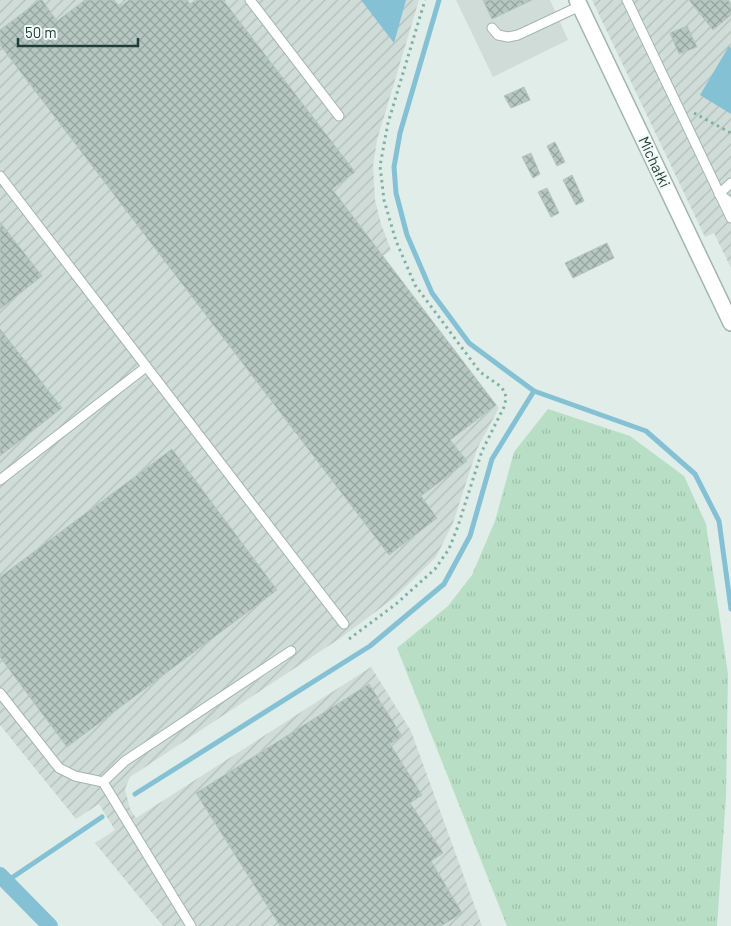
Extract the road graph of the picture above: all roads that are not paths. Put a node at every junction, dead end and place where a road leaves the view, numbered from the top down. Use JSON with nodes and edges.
{"nodes":[{"id":1,"x":250,"y":0,"type":"edge"},
{"id":2,"x":627,"y":0,"type":"edge"},
{"id":3,"x":579,"y":3,"type":"edge"},
{"id":4,"x":492,"y":28,"type":"dead end"},
{"id":5,"x":338,"y":116,"type":"dead end"},
{"id":6,"x":0,"y":176,"type":"edge"},
{"id":7,"x":731,"y":183,"type":"edge"},
{"id":8,"x":719,"y":194,"type":"junction"},
{"id":9,"x":731,"y":203,"type":"edge"},
{"id":10,"x":731,"y":218,"type":"edge"},
{"id":11,"x":731,"y":323,"type":"edge"},
{"id":12,"x":146,"y":367,"type":"junction"},
{"id":13,"x":0,"y":480,"type":"edge"},
{"id":14,"x":344,"y":624,"type":"dead end"},
{"id":15,"x":291,"y":651,"type":"dead end"},
{"id":16,"x":0,"y":693,"type":"edge"},
{"id":17,"x":103,"y":782,"type":"junction"},
{"id":18,"x":191,"y":926,"type":"edge"}],
"edges":[{"from":1,"to":5,"type":"lane"},
{"from":2,"to":8,"type":"lane"},
{"from":3,"to":4,"type":"lane"},
{"from":3,"to":11,"type":"street","name":"Michałki"},
{"from":6,"to":12,"type":"lane"},
{"from":7,"to":8,"type":"lane"},
{"from":8,"to":9,"type":"lane"},
{"from":8,"to":10,"type":"lane"},
{"from":12,"to":13,"type":"lane"},
{"from":12,"to":14,"type":"lane"},
{"from":15,"to":17,"type":"lane"},
{"from":16,"to":17,"type":"lane"},
{"from":17,"to":18,"type":"lane"}]}
